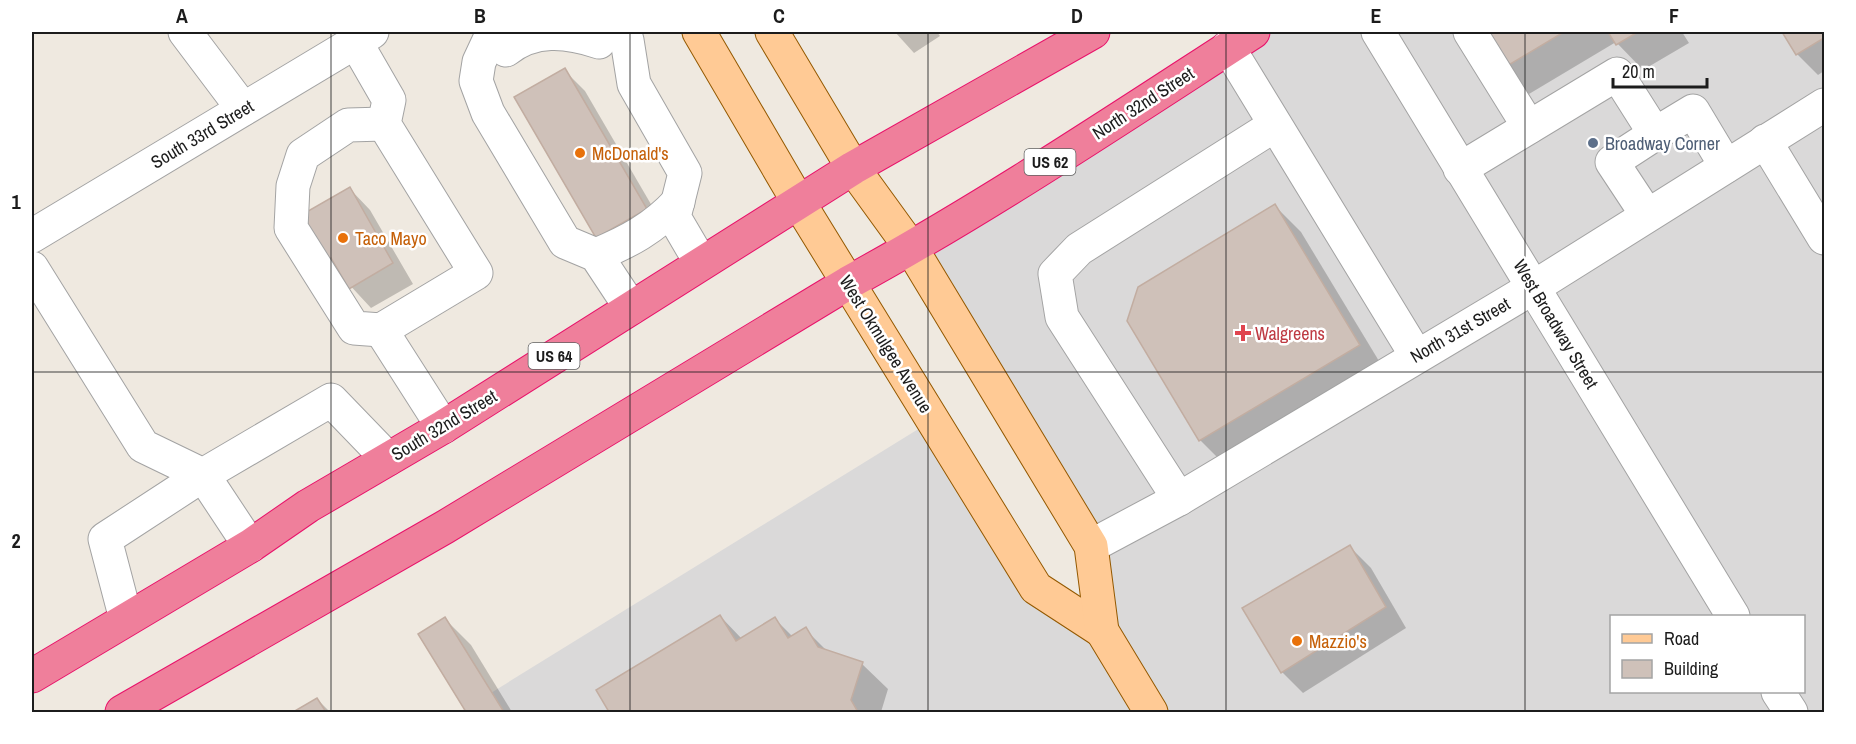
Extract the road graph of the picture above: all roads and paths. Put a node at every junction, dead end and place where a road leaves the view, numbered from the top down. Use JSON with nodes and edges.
{"nodes":[{"id":1,"x":185,"y":32,"type":"edge"},
{"id":2,"x":699,"y":32,"type":"edge"},
{"id":3,"x":772,"y":32,"type":"edge"},
{"id":4,"x":1093,"y":32,"type":"edge"},
{"id":5,"x":1378,"y":32,"type":"edge"},
{"id":6,"x":1470,"y":32,"type":"edge"},
{"id":7,"x":604,"y":35,"type":"edge"},
{"id":8,"x":364,"y":36,"type":"edge"},
{"id":9,"x":505,"y":38,"type":"edge"},
{"id":10,"x":1240,"y":40,"type":"edge"},
{"id":11,"x":1824,"y":105,"type":"edge"},
{"id":12,"x":243,"y":109,"type":"junction"},
{"id":13,"x":384,"y":124,"type":"junction"},
{"id":14,"x":1275,"y":125,"type":"junction"},
{"id":15,"x":1529,"y":127,"type":"junction"},
{"id":16,"x":1655,"y":134,"type":"junction"},
{"id":17,"x":1765,"y":141,"type":"junction"},
{"id":18,"x":1726,"y":166,"type":"junction"},
{"id":19,"x":853,"y":168,"type":"junction"},
{"id":20,"x":1460,"y":169,"type":"junction"},
{"id":21,"x":678,"y":202,"type":"junction"},
{"id":22,"x":799,"y":202,"type":"junction"},
{"id":23,"x":1647,"y":215,"type":"junction"},
{"id":24,"x":32,"y":236,"type":"edge"},
{"id":25,"x":1824,"y":238,"type":"edge"},
{"id":26,"x":911,"y":248,"type":"junction"},
{"id":27,"x":594,"y":254,"type":"junction"},
{"id":28,"x":702,"y":263,"type":"junction"},
{"id":29,"x":32,"y":268,"type":"edge"},
{"id":30,"x":848,"y":283,"type":"junction"},
{"id":31,"x":1534,"y":287,"type":"junction"},
{"id":32,"x":631,"y":308,"type":"junction"},
{"id":33,"x":381,"y":330,"type":"junction"},
{"id":34,"x":1416,"y":356,"type":"junction"},
{"id":35,"x":442,"y":427,"type":"junction"},
{"id":36,"x":388,"y":459,"type":"junction"},
{"id":37,"x":203,"y":475,"type":"junction"},
{"id":38,"x":1179,"y":499,"type":"junction"},
{"id":39,"x":250,"y":546,"type":"junction"},
{"id":40,"x":1091,"y":546,"type":"junction"},
{"id":41,"x":1732,"y":615,"type":"edge"},
{"id":42,"x":126,"y":619,"type":"junction"},
{"id":43,"x":1102,"y":631,"type":"junction"},
{"id":44,"x":32,"y":676,"type":"edge"},
{"id":45,"x":1779,"y":693,"type":"edge"},
{"id":46,"x":122,"y":712,"type":"edge"},
{"id":47,"x":1151,"y":712,"type":"edge"},
{"id":48,"x":1791,"y":712,"type":"edge"}],
"edges":[{"from":1,"to":12,"type":"street"},
{"from":2,"to":22,"type":"main road","name":"West Okmulgee Avenue"},
{"from":3,"to":19,"type":"main road","name":"West Okmulgee Avenue"},
{"from":4,"to":19,"type":"highway"},
{"from":5,"to":20,"type":"street","name":"West Broadway Street"},
{"from":6,"to":15,"type":"street"},
{"from":7,"to":9,"type":"street"},
{"from":7,"to":21,"type":"street"},
{"from":8,"to":12,"type":"street","name":"South 33rd Street"},
{"from":8,"to":13,"type":"street"},
{"from":9,"to":27,"type":"street"},
{"from":10,"to":14,"type":"street"},
{"from":10,"to":26,"type":"highway","name":"North 32nd Street","number":"US 62"},
{"from":11,"to":17,"type":"street","name":"North 31st Street"},
{"from":12,"to":24,"type":"street","name":"South 33rd Street"},
{"from":13,"to":33,"type":"street"},
{"from":13,"to":33,"type":"street"},
{"from":14,"to":34,"type":"street"},
{"from":14,"to":38,"type":"street"},
{"from":15,"to":16,"type":"street"},
{"from":15,"to":20,"type":"street"},
{"from":16,"to":18,"type":"street"},
{"from":16,"to":23,"type":"street"},
{"from":17,"to":18,"type":"street","name":"North 31st Street"},
{"from":17,"to":25,"type":"street"},
{"from":18,"to":23,"type":"street","name":"North 31st Street"},
{"from":19,"to":22,"type":"highway","name":"South 32nd Street","number":"US 64"},
{"from":19,"to":26,"type":"main road","name":"West Okmulgee Avenue"},
{"from":20,"to":31,"type":"street","name":"West Broadway Street"},
{"from":21,"to":27,"type":"street"},
{"from":21,"to":28,"type":"street"},
{"from":22,"to":28,"type":"highway","name":"South 32nd Street","number":"US 64"},
{"from":22,"to":30,"type":"main road","name":"West Okmulgee Avenue"},
{"from":23,"to":31,"type":"street","name":"North 31st Street"},
{"from":26,"to":30,"type":"highway","number":"US 62"},
{"from":26,"to":40,"type":"main road","name":"West Okmulgee Avenue"},
{"from":27,"to":32,"type":"street"},
{"from":28,"to":32,"type":"highway","name":"South 32nd Street","number":"US 64"},
{"from":29,"to":37,"type":"street"},
{"from":30,"to":43,"type":"main road","name":"West Okmulgee Avenue"},
{"from":30,"to":46,"type":"highway"},
{"from":31,"to":34,"type":"street","name":"North 31st Street"},
{"from":31,"to":41,"type":"street","name":"West Broadway Street"},
{"from":32,"to":35,"type":"highway","name":"South 32nd Street","number":"US 64"},
{"from":33,"to":35,"type":"street"},
{"from":34,"to":38,"type":"street","name":"North 31st Street"},
{"from":35,"to":36,"type":"highway","name":"South 32nd Street","number":"US 64"},
{"from":36,"to":37,"type":"street"},
{"from":36,"to":39,"type":"highway","name":"South 32nd Street","number":"US 64"},
{"from":37,"to":39,"type":"street"},
{"from":37,"to":42,"type":"street"},
{"from":38,"to":40,"type":"street","name":"North 31st Street"},
{"from":39,"to":42,"type":"highway","name":"South 32nd Street","number":"US 64"},
{"from":40,"to":43,"type":"main road","name":"West Okmulgee Avenue"},
{"from":42,"to":44,"type":"highway","name":"South 32nd Street","number":"US 64"},
{"from":43,"to":47,"type":"main road","name":"West Okmulgee Avenue"},
{"from":45,"to":48,"type":"street"}]}
